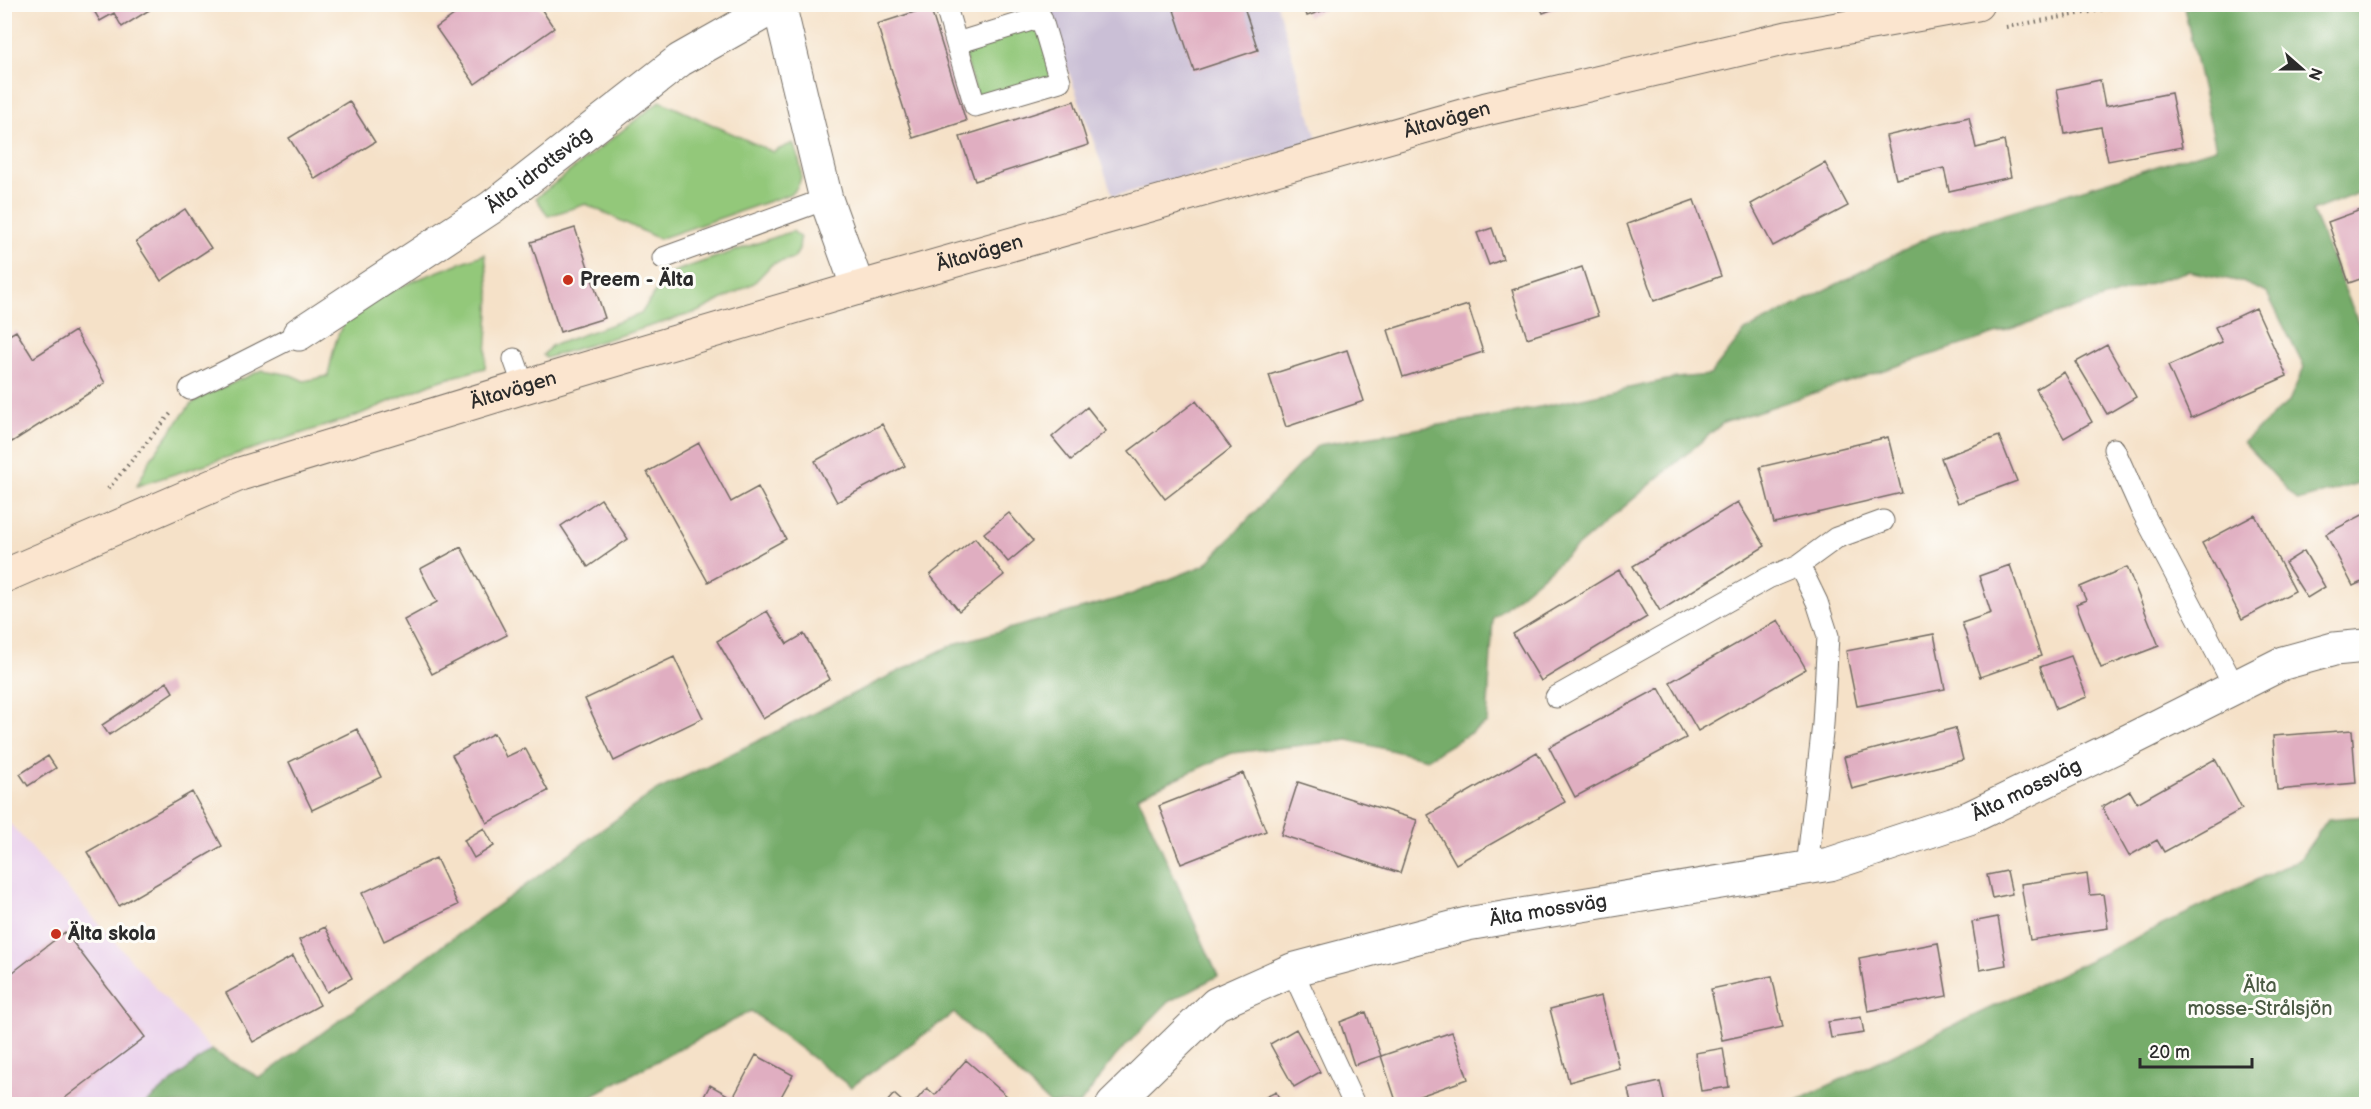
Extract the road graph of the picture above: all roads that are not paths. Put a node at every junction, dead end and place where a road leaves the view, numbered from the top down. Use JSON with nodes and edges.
{"nodes":[{"id":1,"x":779,"y":4,"type":"edge"},
{"id":2,"x":945,"y":4,"type":"edge"},
{"id":3,"x":1977,"y":4,"type":"edge"},
{"id":4,"x":957,"y":43,"type":"junction"},
{"id":5,"x":826,"y":199,"type":"junction"},
{"id":6,"x":663,"y":258,"type":"dead end"},
{"id":7,"x":858,"y":288,"type":"junction"},
{"id":8,"x":299,"y":334,"type":"joint"},
{"id":9,"x":190,"y":389,"type":"road end"},
{"id":10,"x":2114,"y":449,"type":"dead end"},
{"id":11,"x":1884,"y":521,"type":"dead end"},
{"id":12,"x":1799,"y":565,"type":"junction"},
{"id":13,"x":4,"y":576,"type":"edge"},
{"id":14,"x":2367,"y":646,"type":"edge"},
{"id":15,"x":2235,"y":688,"type":"junction"},
{"id":16,"x":1556,"y":697,"type":"dead end"},
{"id":17,"x":1808,"y":868,"type":"junction"},
{"id":18,"x":1292,"y":970,"type":"junction"},
{"id":19,"x":1113,"y":1104,"type":"edge"},
{"id":20,"x":1354,"y":1104,"type":"edge"}],
"edges":[{"from":1,"to":5,"type":"street","name":"Älta idrottsväg"},
{"from":1,"to":8,"type":"street","name":"Älta idrottsväg"},
{"from":2,"to":4,"type":"lane"},
{"from":3,"to":7,"type":"main road","name":"Ältavägen"},
{"from":4,"to":4,"type":"lane"},
{"from":5,"to":6,"type":"lane"},
{"from":5,"to":7,"type":"street","name":"Älta idrottsväg"},
{"from":7,"to":13,"type":"main road","name":"Ältavägen"},
{"from":8,"to":9,"type":"lane"},
{"from":10,"to":15,"type":"lane"},
{"from":11,"to":12,"type":"lane"},
{"from":12,"to":16,"type":"lane"},
{"from":12,"to":17,"type":"lane"},
{"from":14,"to":15,"type":"street","name":"Älta mossväg"},
{"from":15,"to":17,"type":"street","name":"Älta mossväg"},
{"from":17,"to":18,"type":"street","name":"Älta mossväg"},
{"from":18,"to":19,"type":"street","name":"Älta mossväg"},
{"from":18,"to":20,"type":"lane"}]}
